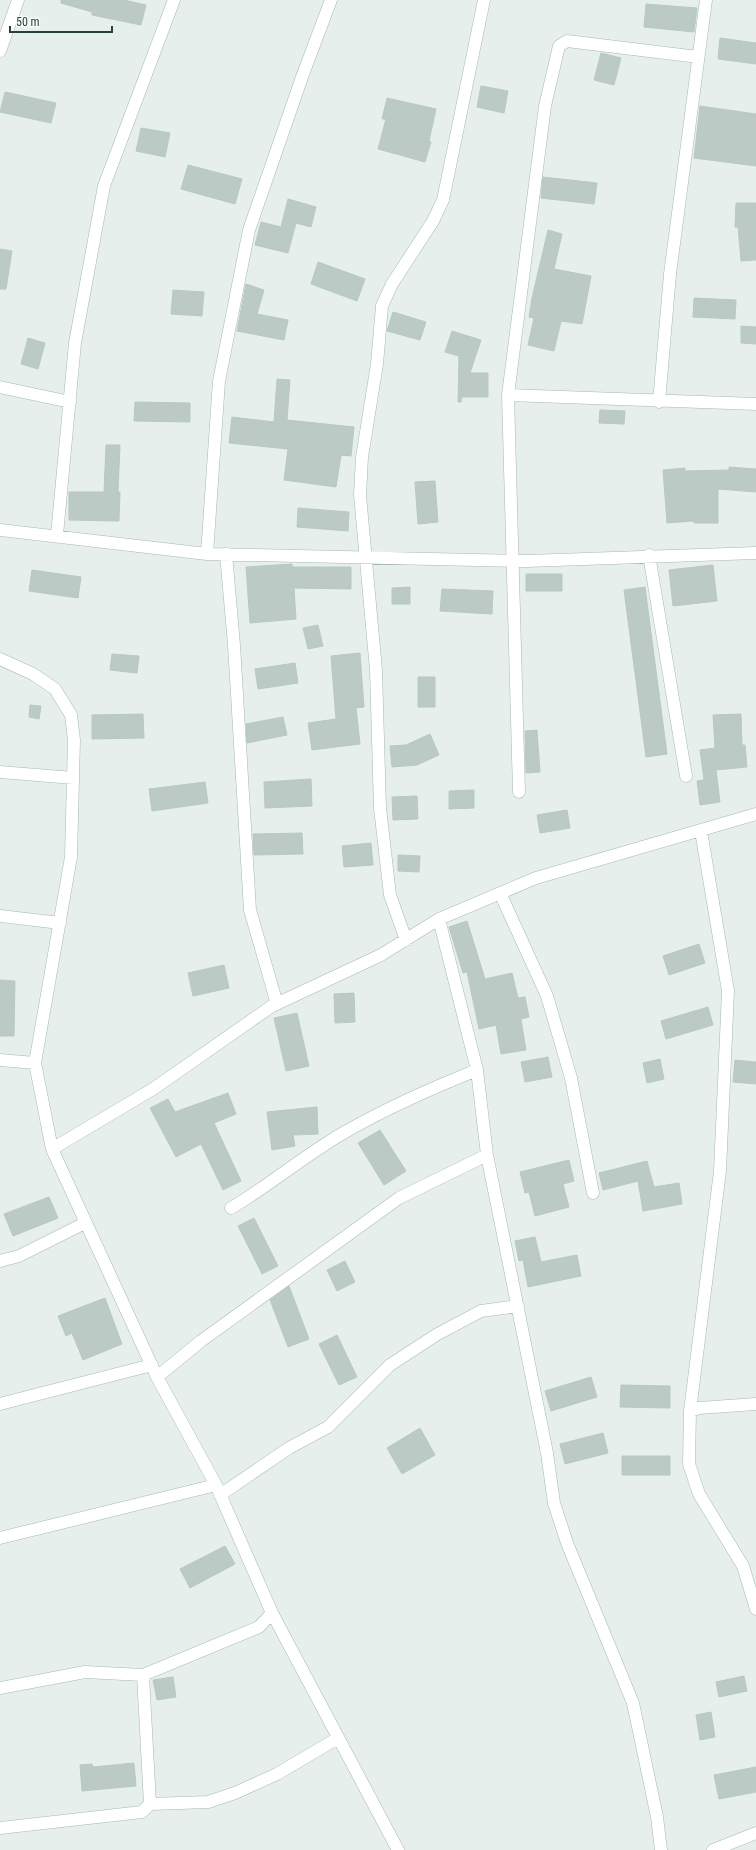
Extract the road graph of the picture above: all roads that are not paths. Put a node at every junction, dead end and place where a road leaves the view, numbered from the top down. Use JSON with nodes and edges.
{"nodes":[{"id":1,"x":18,"y":0,"type":"edge"},
{"id":2,"x":174,"y":0,"type":"edge"},
{"id":3,"x":331,"y":0,"type":"edge"},
{"id":4,"x":484,"y":0,"type":"edge"},
{"id":5,"x":706,"y":0,"type":"edge"},
{"id":6,"x":0,"y":51,"type":"edge"},
{"id":7,"x":698,"y":57,"type":"junction"},
{"id":8,"x":0,"y":387,"type":"edge"},
{"id":9,"x":508,"y":395,"type":"junction"},
{"id":10,"x":70,"y":402,"type":"junction"},
{"id":11,"x":659,"y":402,"type":"junction"},
{"id":12,"x":756,"y":404,"type":"edge"},
{"id":13,"x":0,"y":530,"type":"edge"},
{"id":14,"x":57,"y":535,"type":"junction"},
{"id":15,"x":756,"y":552,"type":"edge"},
{"id":16,"x":207,"y":554,"type":"junction"},
{"id":17,"x":226,"y":554,"type":"junction"},
{"id":18,"x":649,"y":555,"type":"junction"},
{"id":19,"x":367,"y":557,"type":"junction"},
{"id":20,"x":512,"y":561,"type":"junction"},
{"id":21,"x":0,"y":658,"type":"edge"},
{"id":22,"x":0,"y":772,"type":"edge"},
{"id":23,"x":686,"y":776,"type":"dead end"},
{"id":24,"x":73,"y":778,"type":"junction"},
{"id":25,"x":520,"y":792,"type":"dead end"},
{"id":26,"x":756,"y":814,"type":"edge"},
{"id":27,"x":701,"y":831,"type":"junction"},
{"id":28,"x":500,"y":893,"type":"junction"},
{"id":29,"x":0,"y":916,"type":"edge"},
{"id":30,"x":439,"y":919,"type":"junction"},
{"id":31,"x":60,"y":923,"type":"junction"},
{"id":32,"x":406,"y":940,"type":"junction"},
{"id":33,"x":277,"y":1004,"type":"junction"},
{"id":34,"x":0,"y":1060,"type":"edge"},
{"id":35,"x":36,"y":1063,"type":"junction"},
{"id":36,"x":477,"y":1070,"type":"junction"},
{"id":37,"x":52,"y":1149,"type":"junction"},
{"id":38,"x":487,"y":1154,"type":"junction"},
{"id":39,"x":592,"y":1193,"type":"dead end"},
{"id":40,"x":231,"y":1208,"type":"dead end"},
{"id":41,"x":84,"y":1222,"type":"junction"},
{"id":42,"x":0,"y":1261,"type":"edge"},
{"id":43,"x":518,"y":1306,"type":"junction"},
{"id":44,"x":152,"y":1365,"type":"junction"},
{"id":45,"x":157,"y":1378,"type":"junction"},
{"id":46,"x":0,"y":1404,"type":"edge"},
{"id":47,"x":756,"y":1404,"type":"edge"},
{"id":48,"x":690,"y":1410,"type":"junction"},
{"id":49,"x":218,"y":1490,"type":"junction"},
{"id":50,"x":0,"y":1538,"type":"edge"},
{"id":51,"x":756,"y":1609,"type":"edge"},
{"id":52,"x":272,"y":1613,"type":"junction"},
{"id":53,"x":143,"y":1675,"type":"junction"},
{"id":54,"x":0,"y":1688,"type":"edge"},
{"id":55,"x":338,"y":1738,"type":"junction"},
{"id":56,"x":150,"y":1804,"type":"junction"},
{"id":57,"x":0,"y":1828,"type":"edge"},
{"id":58,"x":756,"y":1833,"type":"edge"},
{"id":59,"x":398,"y":1850,"type":"edge"},
{"id":60,"x":660,"y":1850,"type":"edge"},
{"id":61,"x":712,"y":1850,"type":"edge"}],
"edges":[{"from":1,"to":6,"type":"street"},
{"from":2,"to":10,"type":"street"},
{"from":3,"to":16,"type":"street"},
{"from":4,"to":19,"type":"street"},
{"from":5,"to":7,"type":"street"},
{"from":7,"to":9,"type":"street"},
{"from":7,"to":11,"type":"street"},
{"from":8,"to":10,"type":"street"},
{"from":9,"to":11,"type":"street"},
{"from":9,"to":20,"type":"street"},
{"from":10,"to":14,"type":"street"},
{"from":11,"to":12,"type":"street"},
{"from":13,"to":14,"type":"street"},
{"from":14,"to":16,"type":"street"},
{"from":15,"to":18,"type":"street"},
{"from":16,"to":17,"type":"street"},
{"from":17,"to":19,"type":"street"},
{"from":17,"to":33,"type":"street"},
{"from":18,"to":20,"type":"street"},
{"from":18,"to":23,"type":"street"},
{"from":19,"to":20,"type":"street"},
{"from":19,"to":32,"type":"street"},
{"from":20,"to":25,"type":"street"},
{"from":21,"to":24,"type":"street"},
{"from":22,"to":24,"type":"street"},
{"from":24,"to":31,"type":"street"},
{"from":26,"to":27,"type":"street"},
{"from":27,"to":28,"type":"street"},
{"from":27,"to":48,"type":"street"},
{"from":28,"to":30,"type":"street"},
{"from":28,"to":39,"type":"street"},
{"from":29,"to":31,"type":"street"},
{"from":30,"to":32,"type":"street"},
{"from":30,"to":36,"type":"street"},
{"from":31,"to":35,"type":"street"},
{"from":32,"to":33,"type":"street"},
{"from":33,"to":37,"type":"street"},
{"from":34,"to":35,"type":"street"},
{"from":35,"to":37,"type":"street"},
{"from":36,"to":38,"type":"street"},
{"from":36,"to":40,"type":"street"},
{"from":37,"to":41,"type":"street"},
{"from":38,"to":43,"type":"street"},
{"from":38,"to":45,"type":"street"},
{"from":41,"to":42,"type":"street"},
{"from":41,"to":44,"type":"street"},
{"from":43,"to":49,"type":"street"},
{"from":43,"to":60,"type":"street"},
{"from":44,"to":45,"type":"street"},
{"from":44,"to":46,"type":"street"},
{"from":45,"to":49,"type":"street"},
{"from":47,"to":48,"type":"street"},
{"from":48,"to":51,"type":"street"},
{"from":49,"to":50,"type":"street"},
{"from":49,"to":52,"type":"street"},
{"from":52,"to":53,"type":"street"},
{"from":52,"to":55,"type":"street"},
{"from":53,"to":54,"type":"street"},
{"from":53,"to":56,"type":"street"},
{"from":55,"to":56,"type":"street"},
{"from":55,"to":59,"type":"street"},
{"from":56,"to":57,"type":"street"},
{"from":58,"to":61,"type":"street"}]}
